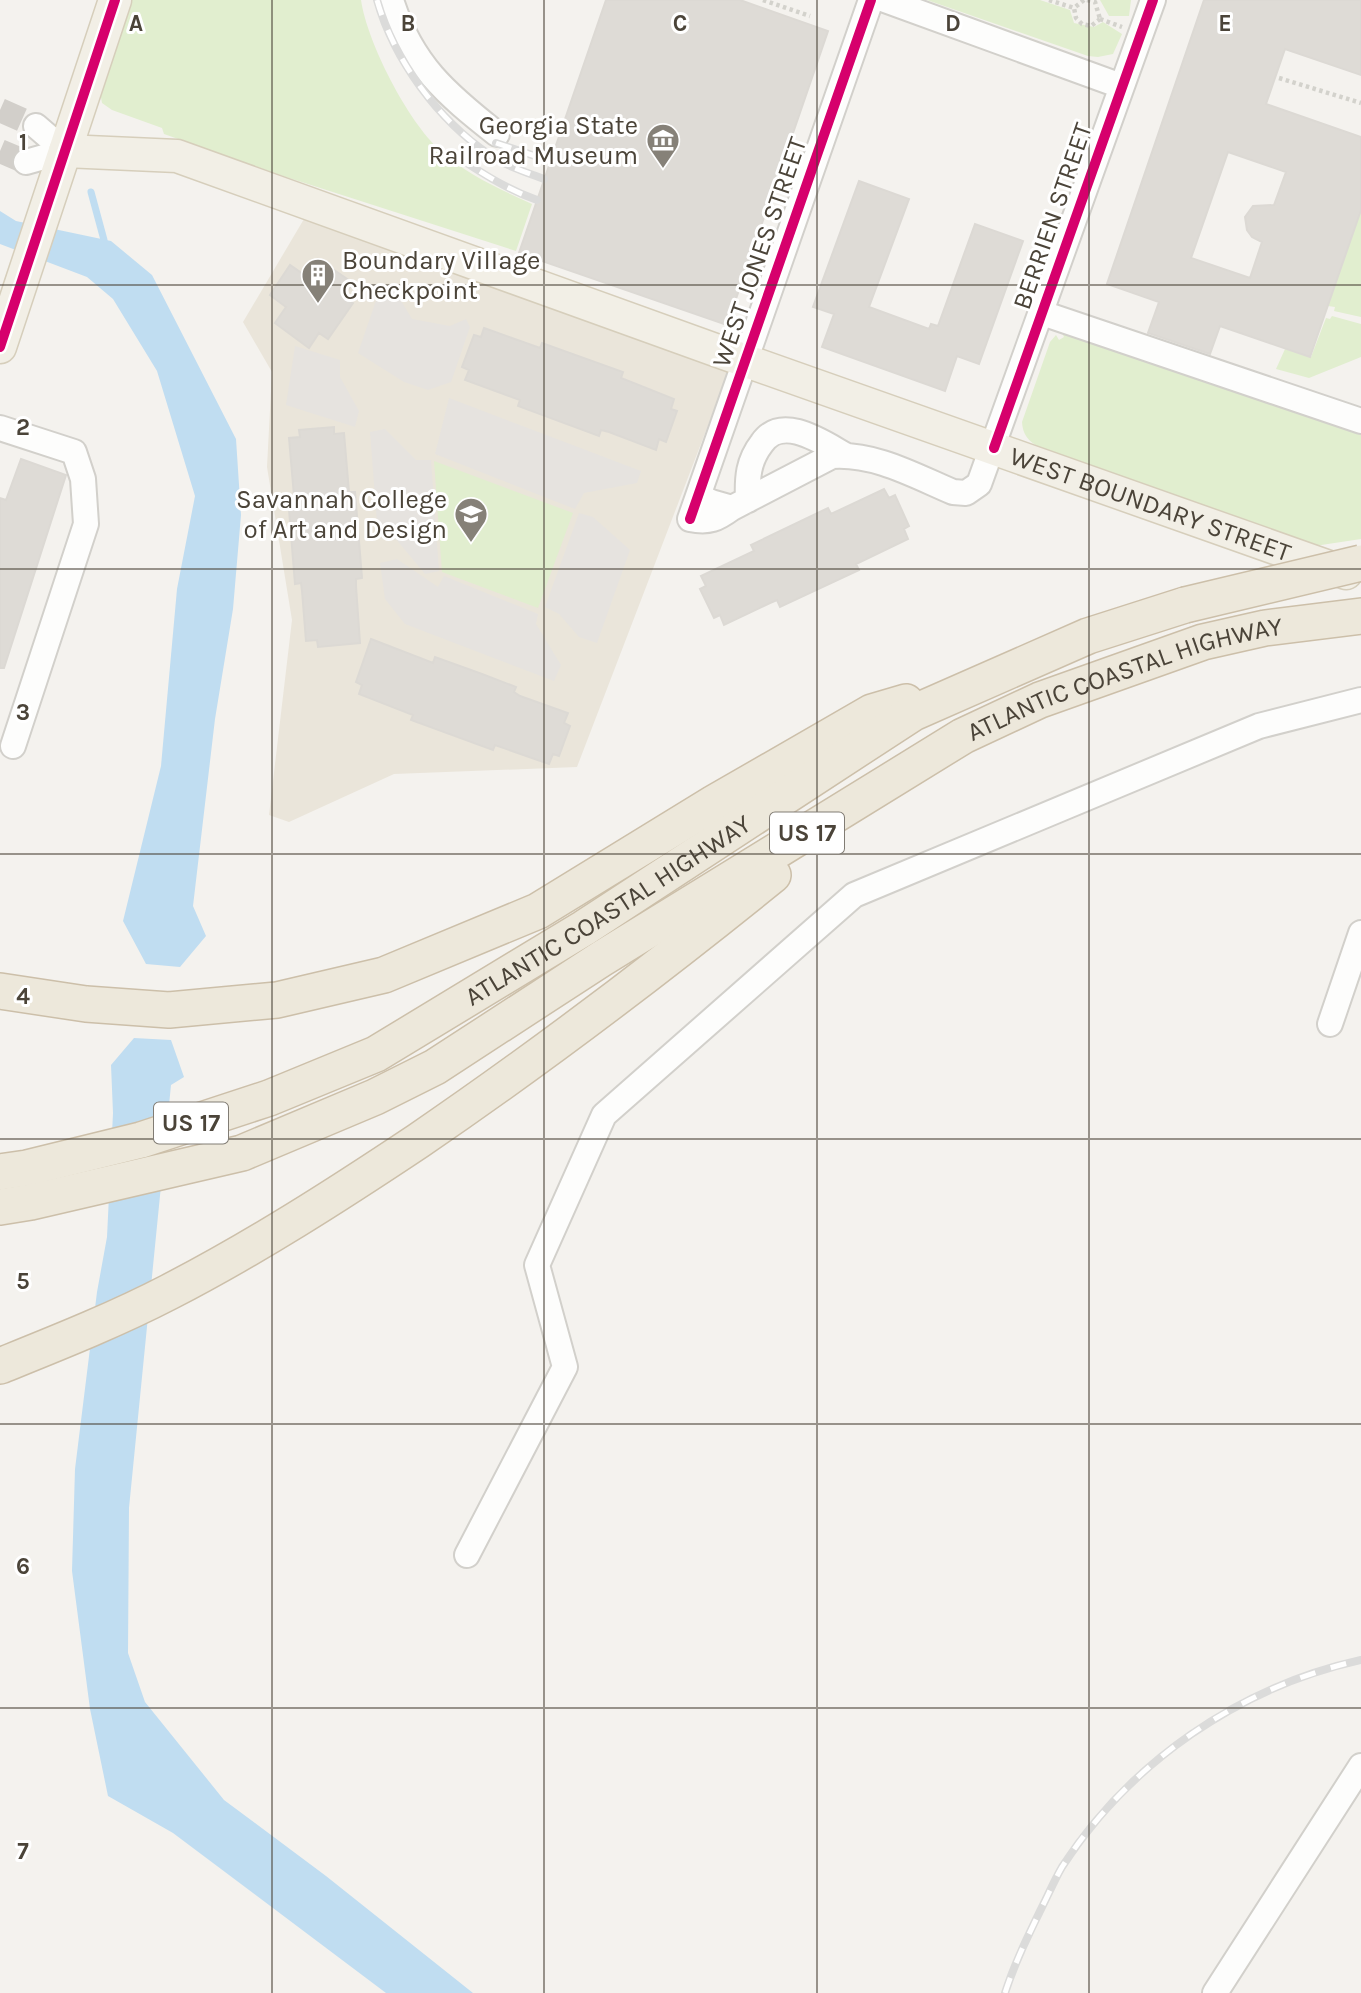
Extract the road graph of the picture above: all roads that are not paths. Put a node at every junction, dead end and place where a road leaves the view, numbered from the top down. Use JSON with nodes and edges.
{"nodes":[{"id":1,"x":115,"y":0,"type":"edge"},
{"id":2,"x":391,"y":0,"type":"edge"},
{"id":3,"x":871,"y":0,"type":"edge"},
{"id":4,"x":885,"y":0,"type":"edge"},
{"id":5,"x":1153,"y":0,"type":"edge"},
{"id":6,"x":1121,"y":86,"type":"junction"},
{"id":7,"x":36,"y":126,"type":"tunnel mouth"},
{"id":8,"x":497,"y":134,"type":"dead end"},
{"id":9,"x":65,"y":151,"type":"junction"},
{"id":10,"x":26,"y":162,"type":"tunnel mouth"},
{"id":11,"x":1044,"y":306,"type":"junction"},
{"id":12,"x":0,"y":347,"type":"edge"},
{"id":13,"x":746,"y":360,"type":"junction"},
{"id":14,"x":1351,"y":408,"type":"edge"},
{"id":15,"x":0,"y":428,"type":"edge"},
{"id":16,"x":994,"y":448,"type":"junction"},
{"id":17,"x":845,"y":455,"type":"junction"},
{"id":18,"x":740,"y":504,"type":"junction"},
{"id":19,"x":1361,"y":563,"type":"edge"},
{"id":20,"x":1361,"y":578,"type":"edge"},
{"id":21,"x":1361,"y":616,"type":"edge"},
{"id":22,"x":1006,"y":672,"type":"junction"},
{"id":23,"x":1361,"y":700,"type":"edge"},
{"id":24,"x":13,"y":746,"type":"dead end"},
{"id":25,"x":885,"y":785,"type":"junction"},
{"id":26,"x":1361,"y":933,"type":"edge"},
{"id":27,"x":0,"y":991,"type":"edge"},
{"id":28,"x":1330,"y":1024,"type":"dead end"},
{"id":29,"x":0,"y":1172,"type":"edge"},
{"id":30,"x":0,"y":1207,"type":"edge"},
{"id":31,"x":0,"y":1366,"type":"edge"},
{"id":32,"x":467,"y":1555,"type":"dead end"},
{"id":33,"x":1361,"y":1766,"type":"edge"},
{"id":34,"x":1215,"y":1993,"type":"edge"}],
"edges":[{"from":1,"to":9,"type":"main road"},
{"from":2,"to":8,"type":"street"},
{"from":3,"to":13,"type":"street","name":"WEST JONES STREET"},
{"from":4,"to":6,"type":"street"},
{"from":5,"to":6,"type":"street","name":"BERRIEN STREET"},
{"from":6,"to":11,"type":"street","name":"BERRIEN STREET"},
{"from":7,"to":9,"type":"street"},
{"from":9,"to":10,"type":"street","name":"WEST BOUNDARY STREET"},
{"from":9,"to":12,"type":"main road"},
{"from":9,"to":13,"type":"main road","name":"WEST BOUNDARY STREET"},
{"from":11,"to":14,"type":"street"},
{"from":11,"to":16,"type":"street","name":"BERRIEN STREET"},
{"from":13,"to":16,"type":"main road","name":"WEST BOUNDARY STREET"},
{"from":13,"to":18,"type":"street","name":"WEST JONES STREET"},
{"from":15,"to":24,"type":"street"},
{"from":16,"to":17,"type":"street","name":"BERRIEN STREET"},
{"from":16,"to":20,"type":"main road","name":"WEST BOUNDARY STREET"},
{"from":17,"to":18,"type":"street"},
{"from":17,"to":18,"type":"street"},
{"from":19,"to":22,"type":"highway","name":"ATLANTIC COASTAL HIGHWAY","number":"US 17","bridge":true},
{"from":21,"to":25,"type":"highway","name":"ATLANTIC COASTAL HIGHWAY","number":"US 17"},
{"from":22,"to":27,"type":"highway"},
{"from":22,"to":29,"type":"highway","name":"ATLANTIC COASTAL HIGHWAY","number":"US 17"},
{"from":23,"to":32,"type":"street"},
{"from":25,"to":30,"type":"highway","name":"ATLANTIC COASTAL HIGHWAY","number":"US 17"},
{"from":25,"to":31,"type":"highway"},
{"from":26,"to":28,"type":"street"},
{"from":33,"to":34,"type":"street"}]}
